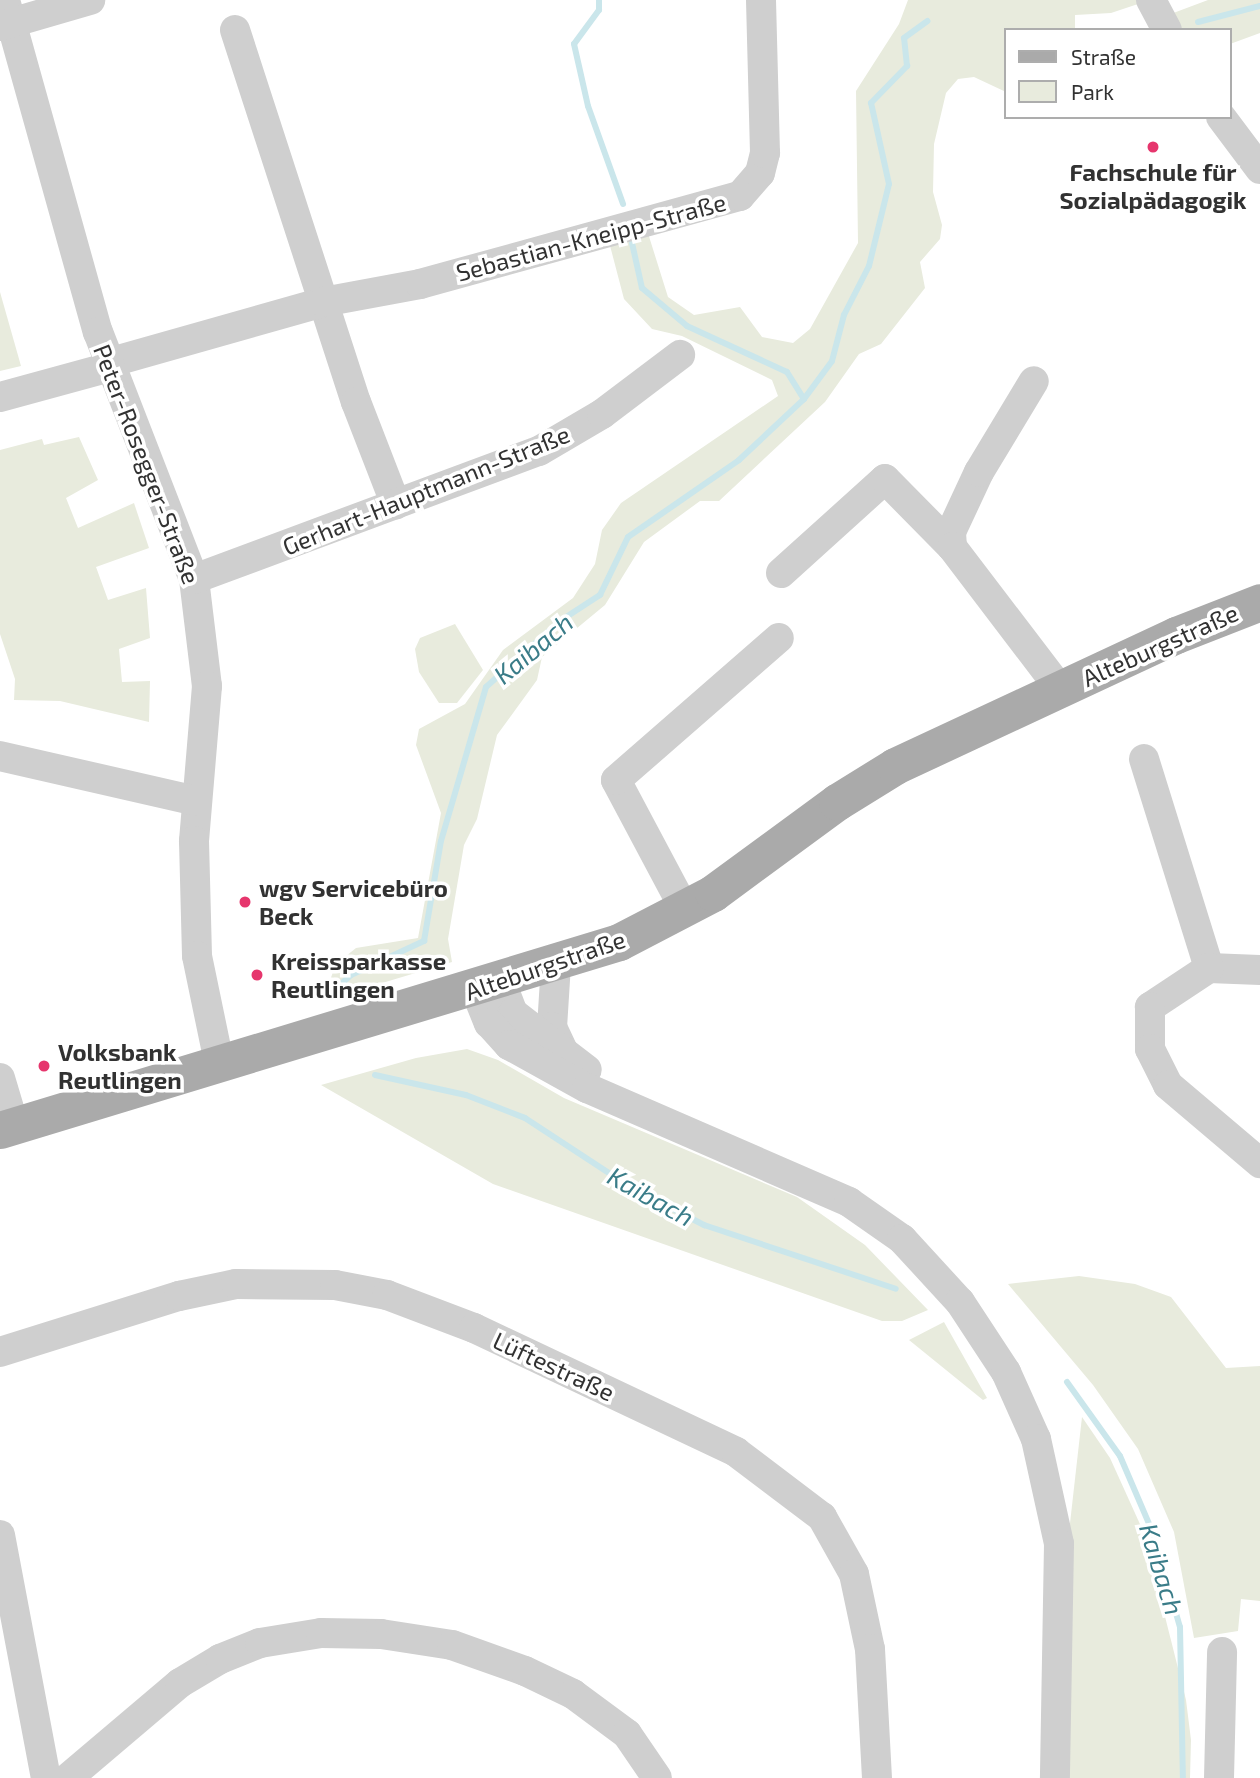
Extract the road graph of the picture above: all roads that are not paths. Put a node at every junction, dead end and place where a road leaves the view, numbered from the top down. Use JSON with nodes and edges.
{"nodes":[{"id":1,"x":90,"y":0,"type":"edge"},
{"id":2,"x":761,"y":0,"type":"edge"},
{"id":3,"x":1151,"y":0,"type":"edge"},
{"id":4,"x":6,"y":16,"type":"edge"},
{"id":5,"x":1166,"y":28,"type":"edge"},
{"id":6,"x":235,"y":30,"type":"dead end"},
{"id":7,"x":1222,"y":119,"type":"edge"},
{"id":8,"x":1260,"y":169,"type":"edge"},
{"id":9,"x":323,"y":302,"type":"junction"},
{"id":10,"x":680,"y":355,"type":"dead end"},
{"id":11,"x":109,"y":365,"type":"junction"},
{"id":12,"x":1034,"y":381,"type":"dead end"},
{"id":13,"x":0,"y":397,"type":"edge"},
{"id":14,"x":396,"y":505,"type":"junction"},
{"id":15,"x":952,"y":547,"type":"junction"},
{"id":16,"x":782,"y":573,"type":"dead end"},
{"id":17,"x":194,"y":579,"type":"junction"},
{"id":18,"x":1260,"y":601,"type":"edge"},
{"id":19,"x":779,"y":638,"type":"dead end"},
{"id":20,"x":1060,"y":689,"type":"junction"},
{"id":21,"x":0,"y":756,"type":"edge"},
{"id":22,"x":1144,"y":759,"type":"dead end"},
{"id":23,"x":196,"y":801,"type":"junction"},
{"id":24,"x":685,"y":910,"type":"junction"},
{"id":25,"x":556,"y":964,"type":"junction"},
{"id":26,"x":1209,"y":968,"type":"junction"},
{"id":27,"x":1260,"y":970,"type":"edge"},
{"id":28,"x":488,"y":986,"type":"junction"},
{"id":29,"x":565,"y":1055,"type":"junction"},
{"id":30,"x":219,"y":1062,"type":"junction"},
{"id":31,"x":0,"y":1078,"type":"edge"},
{"id":32,"x":634,"y":1107,"type":"junction"},
{"id":33,"x":7,"y":1128,"type":"edge"},
{"id":34,"x":1260,"y":1163,"type":"edge"},
{"id":35,"x":0,"y":1352,"type":"edge"},
{"id":36,"x":0,"y":1535,"type":"edge"},
{"id":37,"x":1222,"y":1652,"type":"dead end"},
{"id":38,"x":46,"y":1778,"type":"edge"},
{"id":39,"x":68,"y":1778,"type":"edge"},
{"id":40,"x":657,"y":1778,"type":"edge"},
{"id":41,"x":877,"y":1778,"type":"edge"},
{"id":42,"x":1055,"y":1778,"type":"edge"},
{"id":43,"x":1219,"y":1778,"type":"edge"}],
"edges":[{"from":1,"to":4,"type":"street"},
{"from":2,"to":9,"type":"street","name":"Sebastian-Kneipp-Straße"},
{"from":3,"to":5,"type":"street"},
{"from":4,"to":11,"type":"street","name":"Peter-Rosegger-Straße"},
{"from":6,"to":9,"type":"street"},
{"from":7,"to":8,"type":"street"},
{"from":9,"to":11,"type":"street","name":"Sebastian-Kneipp-Straße"},
{"from":9,"to":14,"type":"street"},
{"from":10,"to":14,"type":"street","name":"Gerhart-Hauptmann-Straße"},
{"from":11,"to":13,"type":"street","name":"Sebastian-Kneipp-Straße"},
{"from":11,"to":17,"type":"street","name":"Peter-Rosegger-Straße"},
{"from":12,"to":15,"type":"street"},
{"from":14,"to":17,"type":"street","name":"Gerhart-Hauptmann-Straße"},
{"from":15,"to":16,"type":"street","name":"Alteburgstraße"},
{"from":15,"to":20,"type":"street","name":"Alteburgstraße"},
{"from":17,"to":23,"type":"street","name":"Peter-Rosegger-Straße"},
{"from":18,"to":20,"type":"main road","name":"Alteburgstraße"},
{"from":19,"to":24,"type":"street"},
{"from":20,"to":24,"type":"main road","name":"Alteburgstraße"},
{"from":21,"to":23,"type":"street"},
{"from":22,"to":26,"type":"street"},
{"from":23,"to":30,"type":"street","name":"Peter-Rosegger-Straße"},
{"from":24,"to":25,"type":"main road","name":"Alteburgstraße"},
{"from":25,"to":28,"type":"main road","name":"Alteburgstraße"},
{"from":25,"to":29,"type":"street"},
{"from":26,"to":27,"type":"street"},
{"from":26,"to":34,"type":"street"},
{"from":28,"to":29,"type":"street"},
{"from":28,"to":30,"type":"main road","name":"Alteburgstraße"},
{"from":28,"to":32,"type":"street"},
{"from":29,"to":32,"type":"street"},
{"from":30,"to":33,"type":"main road","name":"Alteburgstraße"},
{"from":31,"to":33,"type":"street"},
{"from":32,"to":42,"type":"street"},
{"from":35,"to":41,"type":"street","name":"Lüftestraße"},
{"from":36,"to":38,"type":"street"},
{"from":37,"to":43,"type":"street"},
{"from":39,"to":40,"type":"street"}]}
